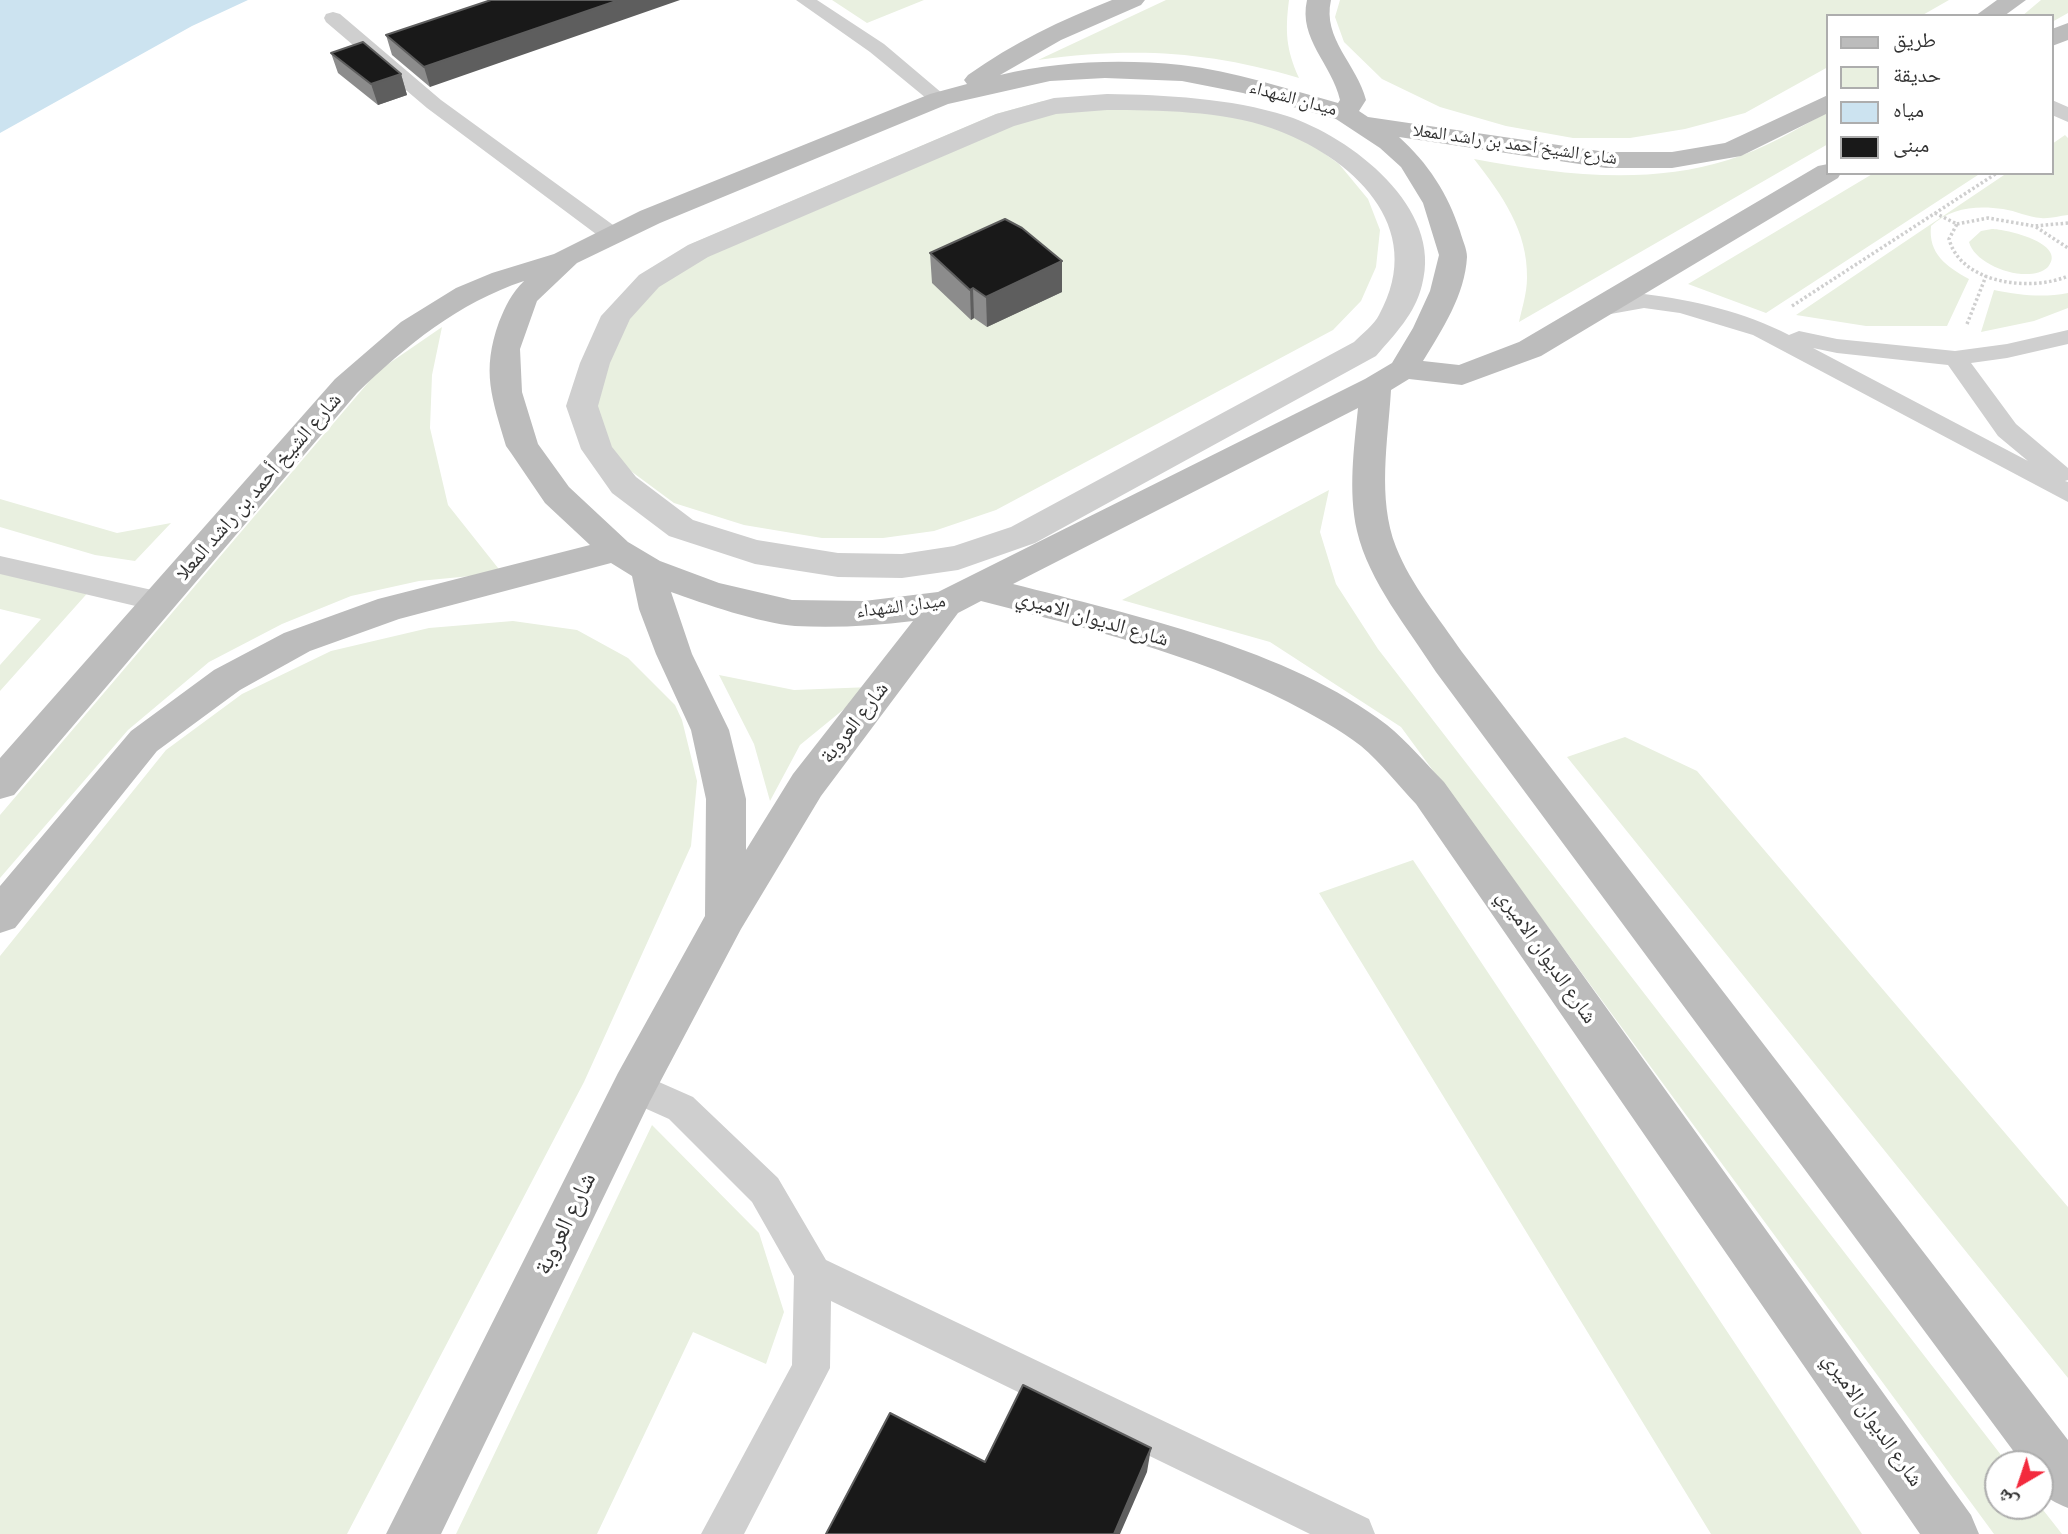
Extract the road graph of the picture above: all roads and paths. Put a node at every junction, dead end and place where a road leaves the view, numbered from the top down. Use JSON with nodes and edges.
{"nodes":[{"id":1,"x":805,"y":0,"type":"edge"},
{"id":2,"x":1133,"y":0,"type":"edge"},
{"id":3,"x":1319,"y":0,"type":"edge"},
{"id":4,"x":2014,"y":0,"type":"edge"},
{"id":5,"x":2023,"y":0,"type":"edge"},
{"id":6,"x":1990,"y":14,"type":"edge"},
{"id":7,"x":2006,"y":14,"type":"edge"},
{"id":8,"x":333,"y":18,"type":"dead end"},
{"id":9,"x":951,"y":95,"type":"junction"},
{"id":10,"x":1826,"y":104,"type":"edge"},
{"id":11,"x":1352,"y":118,"type":"junction"},
{"id":12,"x":1826,"y":173,"type":"edge"},
{"id":13,"x":1994,"y":175,"type":"edge"},
{"id":14,"x":1935,"y":213,"type":"junction"},
{"id":15,"x":2068,"y":223,"type":"edge"},
{"id":16,"x":1957,"y":224,"type":"junction"},
{"id":17,"x":2035,"y":226,"type":"junction"},
{"id":18,"x":612,"y":235,"type":"junction"},
{"id":19,"x":2068,"y":248,"type":"edge"},
{"id":20,"x":568,"y":257,"type":"junction"},
{"id":21,"x":1986,"y":276,"type":"junction"},
{"id":22,"x":2067,"y":278,"type":"edge"},
{"id":23,"x":1787,"y":309,"type":"dead end"},
{"id":24,"x":1594,"y":310,"type":"junction"},
{"id":25,"x":1966,"y":327,"type":"dead end"},
{"id":26,"x":1761,"y":330,"type":"junction"},
{"id":27,"x":2068,"y":337,"type":"edge"},
{"id":28,"x":1955,"y":358,"type":"junction"},
{"id":29,"x":1390,"y":377,"type":"junction"},
{"id":30,"x":1279,"y":396,"type":"joint"},
{"id":31,"x":2068,"y":482,"type":"edge"},
{"id":32,"x":2068,"y":493,"type":"edge"},
{"id":33,"x":615,"y":550,"type":"junction"},
{"id":34,"x":0,"y":565,"type":"edge"},
{"id":35,"x":648,"y":570,"type":"junction"},
{"id":36,"x":962,"y":596,"type":"junction"},
{"id":37,"x":161,"y":602,"type":"junction"},
{"id":38,"x":0,"y":784,"type":"edge"},
{"id":39,"x":0,"y":916,"type":"edge"},
{"id":40,"x":726,"y":917,"type":"junction"},
{"id":41,"x":634,"y":1087,"type":"junction"},
{"id":42,"x":813,"y":1273,"type":"junction"},
{"id":43,"x":2068,"y":1482,"type":"edge"},
{"id":44,"x":413,"y":1534,"type":"edge"},
{"id":45,"x":722,"y":1534,"type":"edge"},
{"id":46,"x":1354,"y":1534,"type":"edge"},
{"id":47,"x":1952,"y":1534,"type":"edge"}],
"edges":[{"from":1,"to":9,"type":"lane"},
{"from":2,"to":9,"type":"main road"},
{"from":3,"to":11,"type":"main road"},
{"from":4,"to":6,"type":"main road"},
{"from":5,"to":7,"type":"main road"},
{"from":8,"to":18,"type":"lane"},
{"from":9,"to":11,"type":"main road","name":"ميدان الشهداء"},
{"from":9,"to":18,"type":"main road","name":"ميدان الشهداء"},
{"from":10,"to":11,"type":"main road","name":"شارع الشيخ أحمد بن راشد المعلا"},
{"from":11,"to":29,"type":"main road","name":"ميدان الشهداء"},
{"from":12,"to":24,"type":"main road"},
{"from":13,"to":14,"type":"path"},
{"from":14,"to":16,"type":"path"},
{"from":14,"to":23,"type":"path"},
{"from":15,"to":17,"type":"path"},
{"from":16,"to":17,"type":"path"},
{"from":16,"to":21,"type":"path"},
{"from":17,"to":19,"type":"path"},
{"from":18,"to":20,"type":"main road","name":"ميدان الشهداء"},
{"from":20,"to":33,"type":"main road","name":"ميدان الشهداء"},
{"from":20,"to":37,"type":"main road","name":"شارع الشيخ أحمد بن راشد المعلا"},
{"from":21,"to":22,"type":"path"},
{"from":21,"to":25,"type":"path"},
{"from":24,"to":26,"type":"lane"},
{"from":24,"to":29,"type":"main road"},
{"from":26,"to":28,"type":"lane"},
{"from":26,"to":32,"type":"lane"},
{"from":27,"to":28,"type":"lane"},
{"from":28,"to":31,"type":"lane"},
{"from":29,"to":36,"type":"main road","name":"ميدان الشهداء"},
{"from":29,"to":43,"type":"main road"},
{"from":30,"to":30,"type":"street"},
{"from":33,"to":35,"type":"main road","name":"ميدان الشهداء"},
{"from":33,"to":39,"type":"main road"},
{"from":34,"to":37,"type":"lane"},
{"from":35,"to":36,"type":"main road","name":"ميدان الشهداء"},
{"from":35,"to":40,"type":"main road","name":"شارع العروبة"},
{"from":36,"to":40,"type":"main road","name":"شارع العروبة"},
{"from":36,"to":47,"type":"main road","name":"شارع الديوان الاميري"},
{"from":37,"to":38,"type":"main road","name":"شارع الشيخ أحمد بن راشد المعلا"},
{"from":40,"to":41,"type":"main road","name":"شارع العروبة"},
{"from":41,"to":42,"type":"lane"},
{"from":41,"to":44,"type":"main road","name":"شارع العروبة"},
{"from":42,"to":45,"type":"lane"},
{"from":42,"to":46,"type":"lane"}]}
